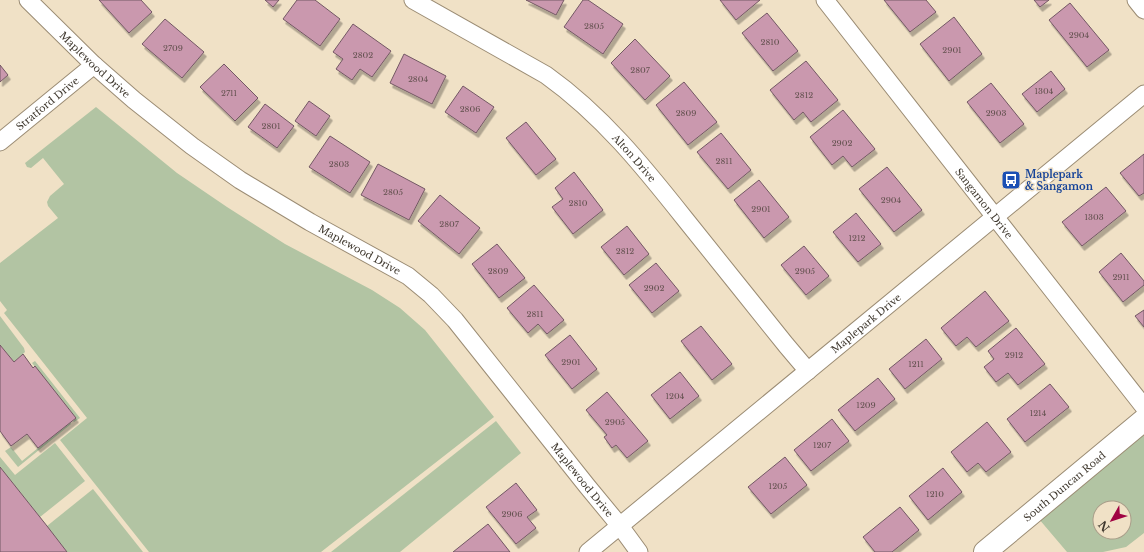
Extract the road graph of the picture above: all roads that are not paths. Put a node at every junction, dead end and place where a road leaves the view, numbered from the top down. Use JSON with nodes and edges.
{"nodes":[{"id":1,"x":28,"y":0,"type":"edge"},
{"id":2,"x":413,"y":0,"type":"edge"},
{"id":3,"x":825,"y":0,"type":"edge"},
{"id":4,"x":1136,"y":0,"type":"edge"},
{"id":5,"x":1144,"y":10,"type":"edge"},
{"id":6,"x":94,"y":65,"type":"junction"},
{"id":7,"x":1144,"y":94,"type":"edge"},
{"id":8,"x":0,"y":142,"type":"edge"},
{"id":9,"x":996,"y":216,"type":"junction"},
{"id":10,"x":808,"y":371,"type":"junction"},
{"id":11,"x":1144,"y":407,"type":"edge"},
{"id":12,"x":1144,"y":420,"type":"edge"},
{"id":13,"x":620,"y":526,"type":"junction"},
{"id":14,"x":588,"y":552,"type":"edge"},
{"id":15,"x":640,"y":552,"type":"edge"},
{"id":16,"x":986,"y":552,"type":"edge"}],
"edges":[{"from":1,"to":6,"type":"street","name":"Maplewood Drive"},
{"from":2,"to":10,"type":"street","name":"Alton Drive"},
{"from":3,"to":9,"type":"street","name":"Sangamon Drive"},
{"from":4,"to":5,"type":"street"},
{"from":6,"to":8,"type":"street","name":"Stratford Drive"},
{"from":6,"to":13,"type":"street","name":"Maplewood Drive"},
{"from":7,"to":9,"type":"street","name":"Maplepark Drive"},
{"from":9,"to":10,"type":"street","name":"Maplepark Drive"},
{"from":9,"to":11,"type":"street","name":"Sangamon Drive"},
{"from":10,"to":13,"type":"street","name":"Maplepark Drive"},
{"from":12,"to":16,"type":"main road","name":"South Duncan Road"},
{"from":13,"to":14,"type":"street","name":"Maplepark Drive"},
{"from":13,"to":15,"type":"street","name":"Maplewood Drive"}]}
